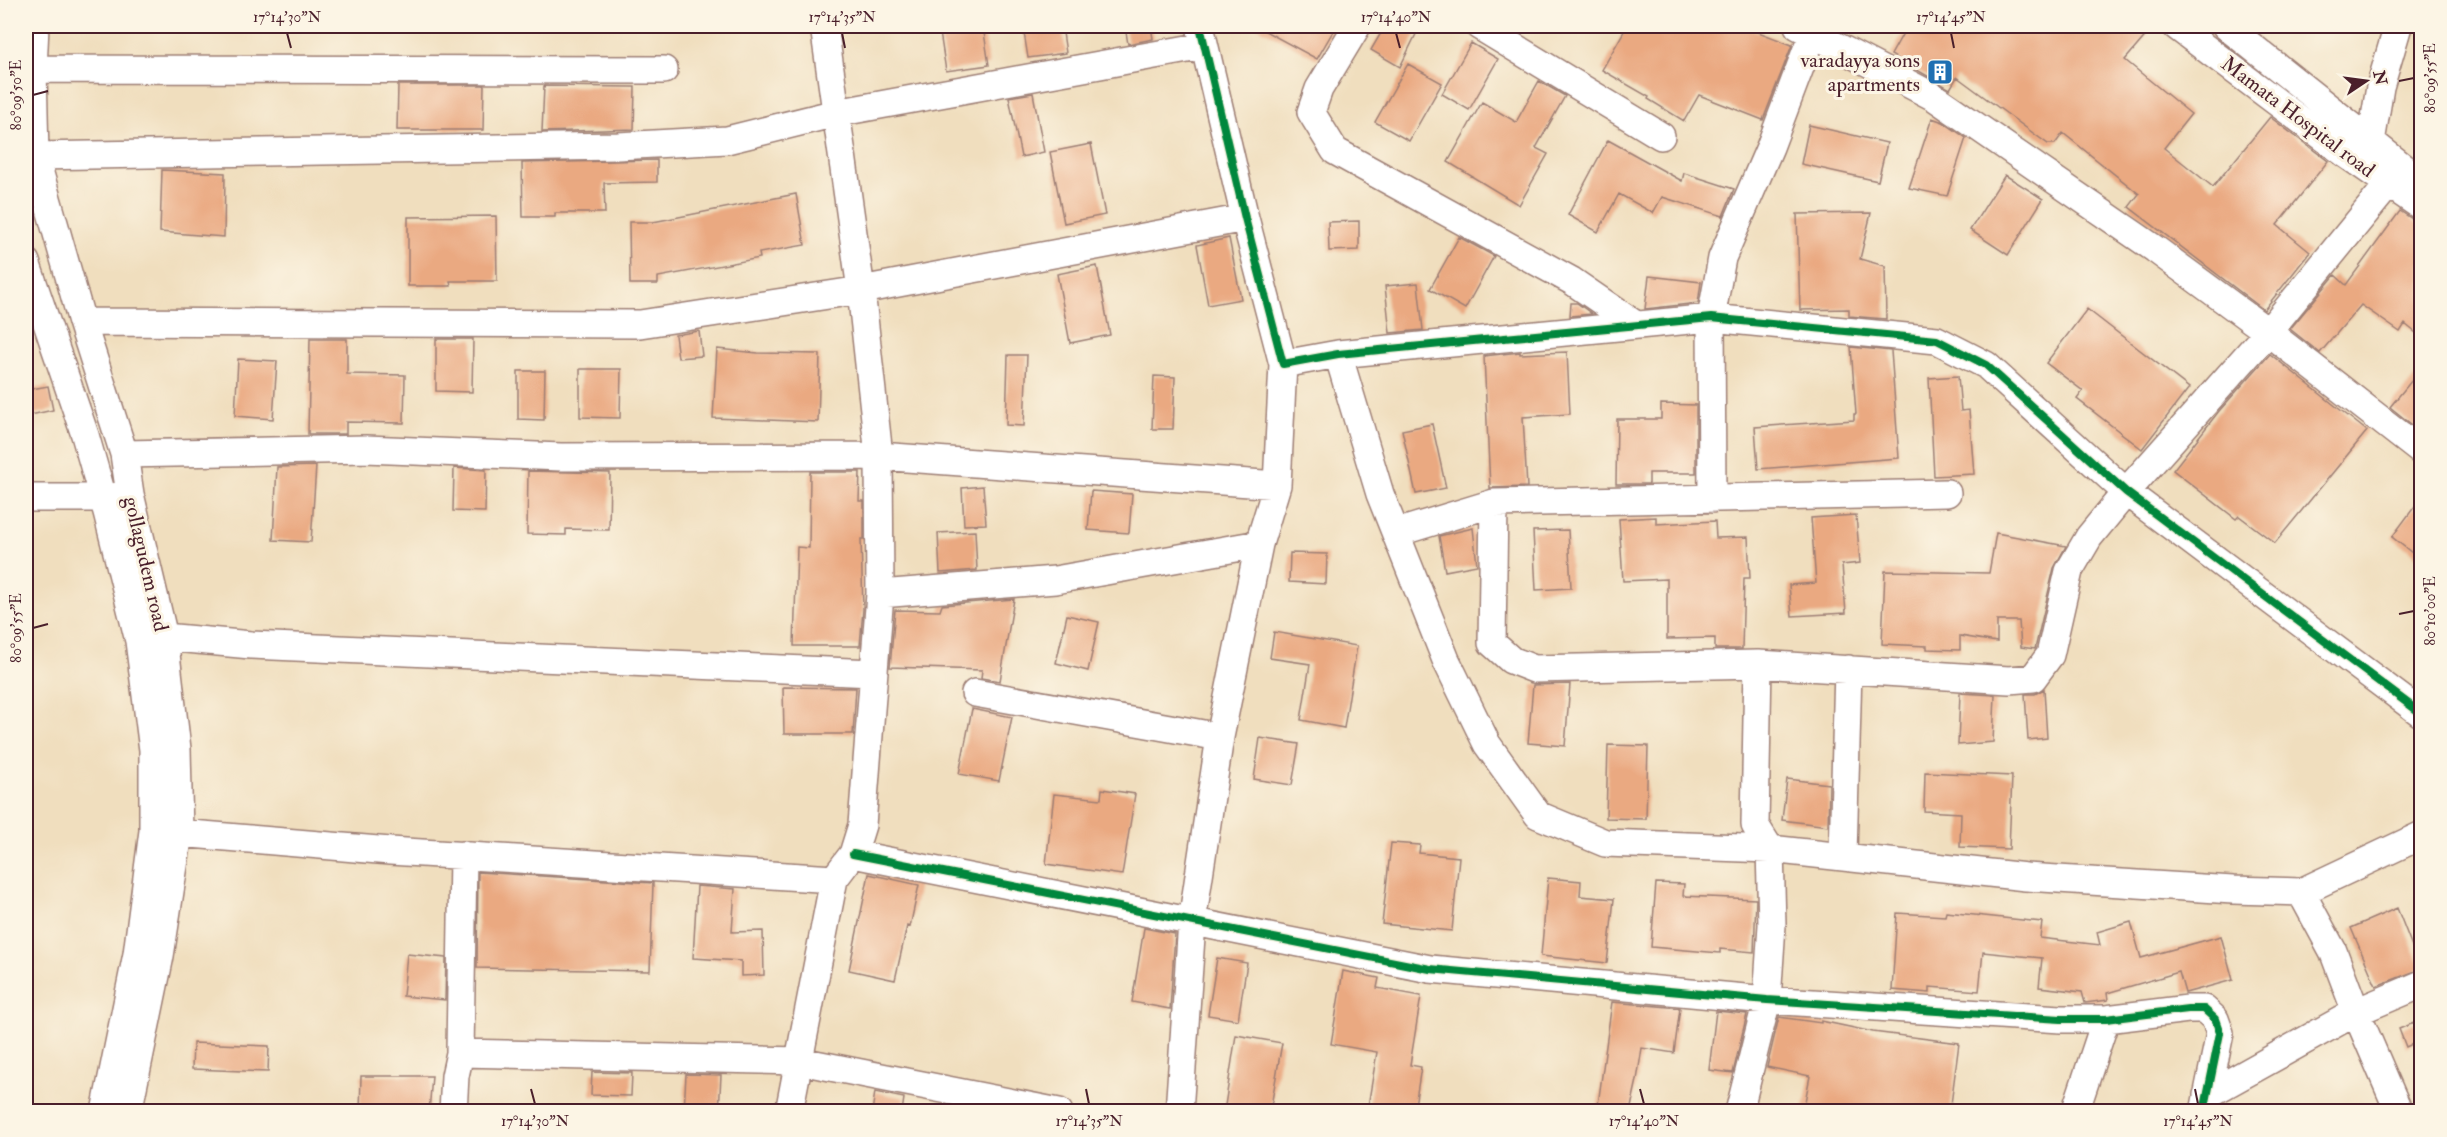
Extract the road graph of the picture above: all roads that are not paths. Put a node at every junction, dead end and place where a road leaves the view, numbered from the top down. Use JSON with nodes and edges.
{"nodes":[{"id":1,"x":35,"y":26,"type":"edge"},
{"id":2,"x":825,"y":26,"type":"edge"},
{"id":3,"x":1357,"y":26,"type":"edge"},
{"id":4,"x":1479,"y":26,"type":"edge"},
{"id":5,"x":2176,"y":26,"type":"edge"},
{"id":6,"x":2226,"y":26,"type":"edge"},
{"id":7,"x":2398,"y":26,"type":"edge"},
{"id":8,"x":1806,"y":29,"type":"edge"},
{"id":9,"x":1202,"y":36,"type":"edge"},
{"id":10,"x":33,"y":69,"type":"junction"},
{"id":11,"x":664,"y":70,"type":"dead end"},
{"id":12,"x":836,"y":113,"type":"junction"},
{"id":13,"x":1661,"y":136,"type":"dead end"},
{"id":14,"x":2371,"y":142,"type":"junction"},
{"id":15,"x":35,"y":156,"type":"junction"},
{"id":16,"x":2421,"y":182,"type":"edge"},
{"id":17,"x":2388,"y":185,"type":"junction"},
{"id":18,"x":2421,"y":207,"type":"edge"},
{"id":19,"x":1245,"y":218,"type":"junction"},
{"id":20,"x":26,"y":262,"type":"edge"},
{"id":21,"x":861,"y":290,"type":"junction"},
{"id":22,"x":1711,"y":318,"type":"junction"},
{"id":23,"x":82,"y":322,"type":"junction"},
{"id":24,"x":1636,"y":325,"type":"junction"},
{"id":25,"x":2268,"y":332,"type":"junction"},
{"id":26,"x":1338,"y":354,"type":"junction"},
{"id":27,"x":1283,"y":364,"type":"junction"},
{"id":28,"x":2421,"y":452,"type":"edge"},
{"id":29,"x":124,"y":454,"type":"junction"},
{"id":30,"x":879,"y":456,"type":"junction"},
{"id":31,"x":1277,"y":485,"type":"junction"},
{"id":32,"x":2126,"y":492,"type":"junction"},
{"id":33,"x":1947,"y":493,"type":"dead end"},
{"id":34,"x":130,"y":494,"type":"junction"},
{"id":35,"x":26,"y":498,"type":"edge"},
{"id":36,"x":103,"y":498,"type":"junction"},
{"id":37,"x":1712,"y":498,"type":"junction"},
{"id":38,"x":1494,"y":503,"type":"junction"},
{"id":39,"x":1396,"y":532,"type":"junction"},
{"id":40,"x":1259,"y":544,"type":"junction"},
{"id":41,"x":880,"y":594,"type":"junction"},
{"id":42,"x":164,"y":637,"type":"junction"},
{"id":43,"x":1758,"y":664,"type":"junction"},
{"id":44,"x":1848,"y":669,"type":"junction"},
{"id":45,"x":873,"y":674,"type":"junction"},
{"id":46,"x":975,"y":693,"type":"dead end"},
{"id":47,"x":2421,"y":714,"type":"edge"},
{"id":48,"x":1220,"y":737,"type":"junction"},
{"id":49,"x":179,"y":833,"type":"junction"},
{"id":50,"x":2421,"y":835,"type":"edge"},
{"id":51,"x":1770,"y":849,"type":"junction"},
{"id":52,"x":853,"y":854,"type":"junction"},
{"id":53,"x":463,"y":855,"type":"junction"},
{"id":54,"x":1843,"y":855,"type":"junction"},
{"id":55,"x":834,"y":879,"type":"junction"},
{"id":56,"x":2301,"y":892,"type":"junction"},
{"id":57,"x":1192,"y":922,"type":"junction"},
{"id":58,"x":2421,"y":984,"type":"edge"},
{"id":59,"x":1767,"y":1000,"type":"junction"},
{"id":60,"x":2356,"y":1012,"type":"junction"},
{"id":61,"x":2106,"y":1019,"type":"junction"},
{"id":62,"x":460,"y":1053,"type":"junction"},
{"id":63,"x":800,"y":1060,"type":"junction"},
{"id":64,"x":2206,"y":1103,"type":"edge"},
{"id":65,"x":105,"y":1112,"type":"edge"},
{"id":66,"x":128,"y":1112,"type":"edge"},
{"id":67,"x":453,"y":1112,"type":"edge"},
{"id":68,"x":789,"y":1112,"type":"edge"},
{"id":69,"x":1059,"y":1112,"type":"edge"},
{"id":70,"x":1179,"y":1112,"type":"edge"},
{"id":71,"x":1739,"y":1112,"type":"edge"},
{"id":72,"x":2075,"y":1112,"type":"edge"},
{"id":73,"x":2399,"y":1112,"type":"edge"}],
"edges":[{"from":1,"to":10,"type":"street","name":"gollagudem road"},
{"from":2,"to":12,"type":"street"},
{"from":3,"to":24,"type":"street"},
{"from":4,"to":13,"type":"street"},
{"from":5,"to":17,"type":"street","name":"Mamata Hospital road"},
{"from":6,"to":14,"type":"street","name":"Mamata Hospital road"},
{"from":7,"to":14,"type":"street"},
{"from":8,"to":22,"type":"street"},
{"from":8,"to":25,"type":"street"},
{"from":9,"to":12,"type":"street"},
{"from":9,"to":19,"type":"street"},
{"from":10,"to":11,"type":"street"},
{"from":10,"to":15,"type":"street","name":"gollagudem road"},
{"from":12,"to":15,"type":"street"},
{"from":12,"to":21,"type":"street"},
{"from":14,"to":16,"type":"street","name":"Mamata Hospital road"},
{"from":15,"to":23,"type":"street","name":"gollagudem road"},
{"from":17,"to":18,"type":"street","name":"Mamata Hospital road"},
{"from":17,"to":25,"type":"street"},
{"from":19,"to":21,"type":"street"},
{"from":19,"to":27,"type":"street"},
{"from":20,"to":36,"type":"street","name":"gollagudem road"},
{"from":21,"to":23,"type":"street"},
{"from":21,"to":30,"type":"street"},
{"from":22,"to":24,"type":"street"},
{"from":22,"to":32,"type":"street"},
{"from":22,"to":37,"type":"street"},
{"from":23,"to":29,"type":"street","name":"gollagudem road"},
{"from":24,"to":26,"type":"street"},
{"from":25,"to":28,"type":"street"},
{"from":25,"to":32,"type":"street"},
{"from":26,"to":27,"type":"street"},
{"from":26,"to":39,"type":"street"},
{"from":27,"to":31,"type":"street"},
{"from":29,"to":30,"type":"street"},
{"from":29,"to":34,"type":"street","name":"gollagudem road"},
{"from":30,"to":31,"type":"street"},
{"from":30,"to":41,"type":"street"},
{"from":31,"to":40,"type":"street"},
{"from":32,"to":44,"type":"street"},
{"from":32,"to":47,"type":"street"},
{"from":33,"to":37,"type":"street"},
{"from":34,"to":36,"type":"street"},
{"from":34,"to":42,"type":"street","name":"gollagudem road"},
{"from":35,"to":36,"type":"street"},
{"from":36,"to":65,"type":"street","name":"gollagudem road"},
{"from":37,"to":38,"type":"street"},
{"from":38,"to":39,"type":"street"},
{"from":38,"to":43,"type":"street"},
{"from":39,"to":51,"type":"street"},
{"from":40,"to":41,"type":"street"},
{"from":40,"to":48,"type":"street"},
{"from":41,"to":45,"type":"street"},
{"from":42,"to":45,"type":"street"},
{"from":42,"to":49,"type":"street","name":"gollagudem road"},
{"from":43,"to":44,"type":"street"},
{"from":43,"to":51,"type":"street"},
{"from":44,"to":54,"type":"street"},
{"from":45,"to":52,"type":"street"},
{"from":46,"to":48,"type":"street"},
{"from":48,"to":57,"type":"street"},
{"from":49,"to":53,"type":"street"},
{"from":49,"to":66,"type":"street","name":"gollagudem road"},
{"from":50,"to":56,"type":"street"},
{"from":51,"to":54,"type":"street"},
{"from":51,"to":59,"type":"street"},
{"from":52,"to":55,"type":"street"},
{"from":52,"to":57,"type":"street"},
{"from":53,"to":55,"type":"street"},
{"from":53,"to":62,"type":"street"},
{"from":54,"to":56,"type":"street"},
{"from":55,"to":63,"type":"street"},
{"from":56,"to":60,"type":"street"},
{"from":57,"to":59,"type":"street"},
{"from":57,"to":70,"type":"street"},
{"from":58,"to":60,"type":"street"},
{"from":59,"to":61,"type":"street"},
{"from":59,"to":71,"type":"street"},
{"from":60,"to":64,"type":"street"},
{"from":60,"to":73,"type":"street"},
{"from":61,"to":64,"type":"street"},
{"from":61,"to":72,"type":"street"},
{"from":62,"to":63,"type":"street"},
{"from":62,"to":67,"type":"street"},
{"from":63,"to":68,"type":"street"},
{"from":63,"to":69,"type":"street"}]}
